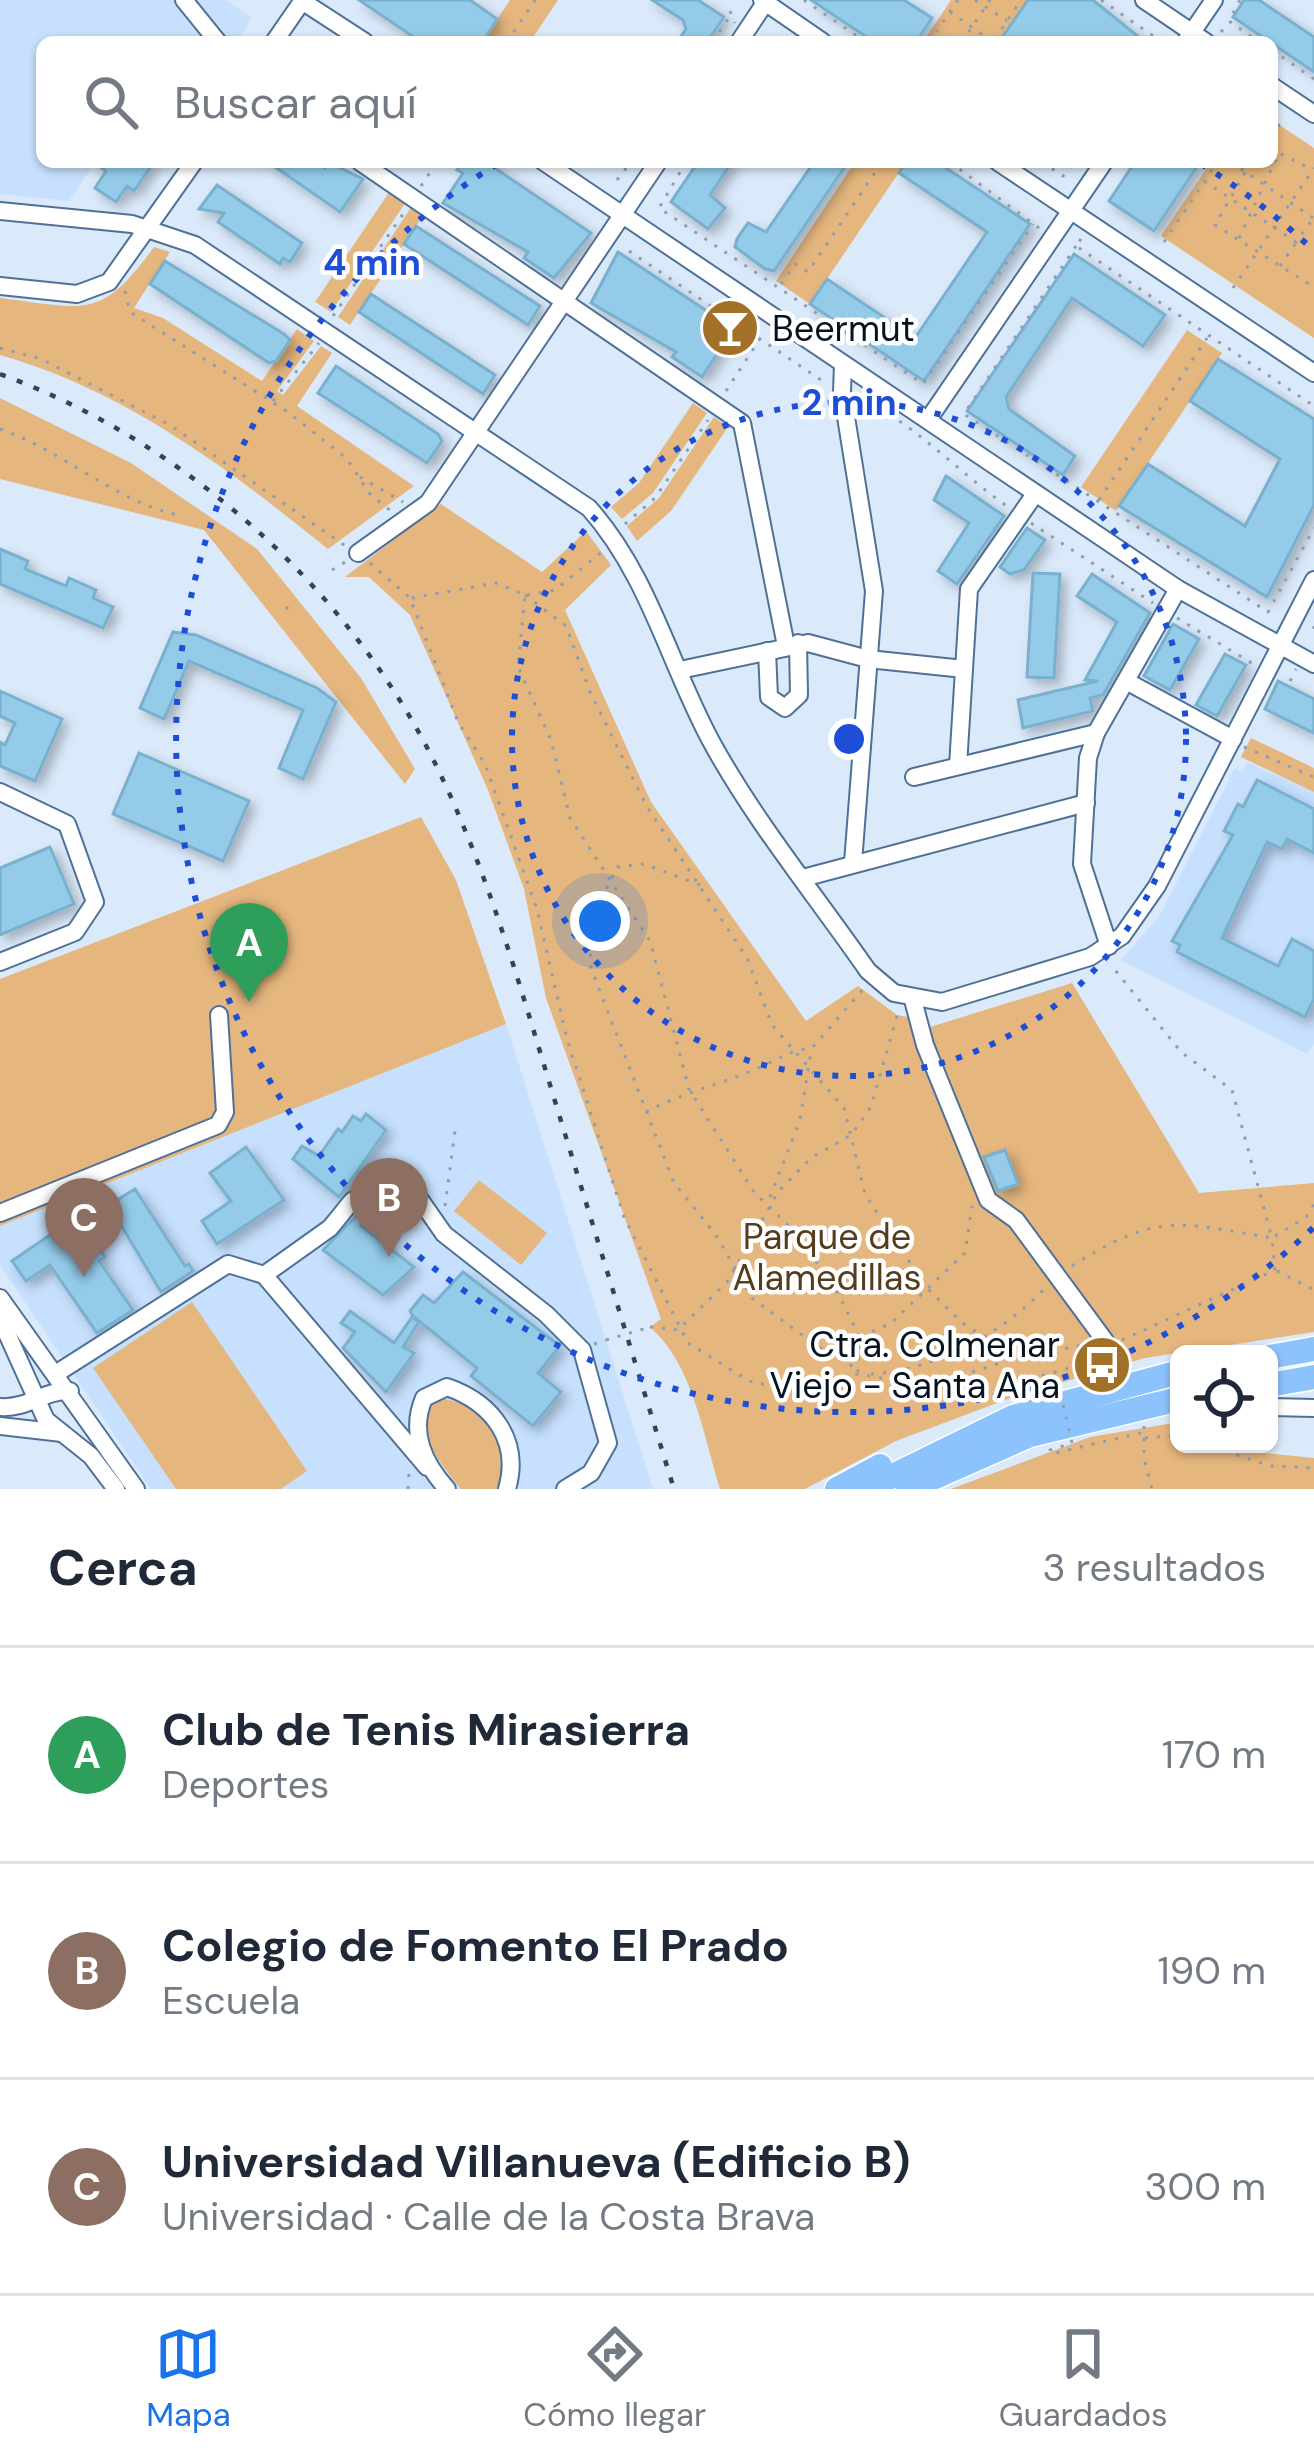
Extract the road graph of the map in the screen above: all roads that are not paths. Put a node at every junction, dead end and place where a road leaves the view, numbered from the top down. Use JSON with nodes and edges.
{"nodes":[{"id":1,"x":184,"y":0,"type":"edge"},
{"id":2,"x":302,"y":0,"type":"edge"},
{"id":3,"x":1144,"y":0,"type":"edge"},
{"id":4,"x":1214,"y":0,"type":"edge"},
{"id":5,"x":765,"y":1,"type":"edge"},
{"id":6,"x":213,"y":36,"type":"edge"},
{"id":7,"x":278,"y":36,"type":"edge"},
{"id":8,"x":356,"y":36,"type":"edge"},
{"id":9,"x":743,"y":36,"type":"edge"},
{"id":10,"x":815,"y":36,"type":"edge"},
{"id":11,"x":1199,"y":36,"type":"edge"},
{"id":12,"x":1201,"y":36,"type":"edge"},
{"id":13,"x":1278,"y":90,"type":"edge"},
{"id":14,"x":1314,"y":114,"type":"edge"},
{"id":15,"x":190,"y":168,"type":"edge"},
{"id":16,"x":369,"y":168,"type":"edge"},
{"id":17,"x":553,"y":168,"type":"edge"},
{"id":18,"x":654,"y":168,"type":"edge"},
{"id":19,"x":1007,"y":168,"type":"edge"},
{"id":20,"x":1100,"y":168,"type":"edge"},
{"id":21,"x":0,"y":211,"type":"edge"},
{"id":22,"x":1070,"y":212,"type":"junction"},
{"id":23,"x":622,"y":215,"type":"junction"},
{"id":24,"x":150,"y":228,"type":"junction"},
{"id":25,"x":0,"y":286,"type":"edge"},
{"id":26,"x":566,"y":302,"type":"junction"},
{"id":27,"x":843,"y":364,"type":"junction"},
{"id":28,"x":1314,"y":373,"type":"edge"},
{"id":29,"x":928,"y":420,"type":"junction"},
{"id":30,"x":478,"y":431,"type":"junction"},
{"id":31,"x":1035,"y":494,"type":"junction"},
{"id":32,"x":358,"y":553,"type":"road end"},
{"id":33,"x":1314,"y":580,"type":"edge"},
{"id":34,"x":1178,"y":589,"type":"junction"},
{"id":35,"x":792,"y":645,"type":"junction"},
{"id":36,"x":1279,"y":648,"type":"junction"},
{"id":37,"x":767,"y":651,"type":"junction"},
{"id":38,"x":868,"y":658,"type":"junction"},
{"id":39,"x":1314,"y":664,"type":"edge"},
{"id":40,"x":680,"y":670,"type":"junction"},
{"id":41,"x":964,"y":670,"type":"junction"},
{"id":42,"x":1126,"y":681,"type":"junction"},
{"id":43,"x":1096,"y":733,"type":"junction"},
{"id":44,"x":1233,"y":739,"type":"junction"},
{"id":45,"x":958,"y":766,"type":"junction"},
{"id":46,"x":914,"y":777,"type":"dead end"},
{"id":47,"x":0,"y":792,"type":"edge"},
{"id":48,"x":1086,"y":803,"type":"junction"},
{"id":49,"x":853,"y":863,"type":"junction"},
{"id":50,"x":802,"y":878,"type":"junction"},
{"id":51,"x":1109,"y":946,"type":"junction"},
{"id":52,"x":0,"y":962,"type":"edge"},
{"id":53,"x":906,"y":1005,"type":"junction"},
{"id":54,"x":219,"y":1015,"type":"dead end"},
{"id":55,"x":0,"y":1213,"type":"edge"},
{"id":56,"x":264,"y":1275,"type":"junction"},
{"id":57,"x":0,"y":1298,"type":"edge"},
{"id":58,"x":0,"y":1318,"type":"edge"},
{"id":59,"x":1314,"y":1349,"type":"edge"},
{"id":60,"x":1107,"y":1354,"type":"road end"},
{"id":61,"x":1278,"y":1355,"type":"edge"},
{"id":62,"x":57,"y":1373,"type":"junction"},
{"id":63,"x":1170,"y":1374,"type":"edge"},
{"id":64,"x":1314,"y":1377,"type":"edge"},
{"id":65,"x":1278,"y":1383,"type":"edge"},
{"id":66,"x":70,"y":1391,"type":"junction"},
{"id":67,"x":38,"y":1402,"type":"junction"},
{"id":68,"x":1170,"y":1402,"type":"edge"},
{"id":69,"x":0,"y":1407,"type":"edge"},
{"id":70,"x":1278,"y":1407,"type":"edge"},
{"id":71,"x":1314,"y":1408,"type":"edge"},
{"id":72,"x":85,"y":1412,"type":"junction"},
{"id":73,"x":0,"y":1426,"type":"edge"},
{"id":74,"x":63,"y":1433,"type":"junction"},
{"id":75,"x":973,"y":1433,"type":"junction"},
{"id":76,"x":1030,"y":1435,"type":"junction"},
{"id":77,"x":427,"y":1467,"type":"junction"},
{"id":78,"x":512,"y":1488,"type":"edge"},
{"id":79,"x":116,"y":1489,"type":"edge"},
{"id":80,"x":136,"y":1489,"type":"edge"},
{"id":81,"x":447,"y":1489,"type":"edge"},
{"id":82,"x":566,"y":1489,"type":"edge"},
{"id":83,"x":837,"y":1489,"type":"edge"},
{"id":84,"x":866,"y":1489,"type":"edge"},
{"id":85,"x":908,"y":1489,"type":"edge"},
{"id":86,"x":928,"y":1489,"type":"edge"}],
"edges":[{"from":1,"to":6,"type":"street"},
{"from":2,"to":7,"type":"street"},
{"from":2,"to":8,"type":"street"},
{"from":3,"to":11,"type":"street"},
{"from":4,"to":12,"type":"street"},
{"from":5,"to":9,"type":"street"},
{"from":5,"to":10,"type":"street"},
{"from":13,"to":14,"type":"street"},
{"from":15,"to":24,"type":"street"},
{"from":16,"to":26,"type":"street"},
{"from":17,"to":23,"type":"street"},
{"from":18,"to":23,"type":"street"},
{"from":19,"to":22,"type":"street"},
{"from":20,"to":22,"type":"street"},
{"from":21,"to":24,"type":"street"},
{"from":22,"to":28,"type":"street"},
{"from":22,"to":29,"type":"street"},
{"from":23,"to":26,"type":"street"},
{"from":23,"to":27,"type":"street"},
{"from":24,"to":25,"type":"street"},
{"from":24,"to":30,"type":"street"},
{"from":26,"to":30,"type":"street"},
{"from":26,"to":35,"type":"street"},
{"from":27,"to":29,"type":"street"},
{"from":27,"to":38,"type":"street"},
{"from":29,"to":31,"type":"street"},
{"from":30,"to":32,"type":"street"},
{"from":30,"to":40,"type":"street"},
{"from":31,"to":34,"type":"street"},
{"from":31,"to":41,"type":"street"},
{"from":33,"to":36,"type":"street"},
{"from":34,"to":36,"type":"street"},
{"from":34,"to":42,"type":"street"},
{"from":35,"to":37,"type":"street"},
{"from":35,"to":37,"type":"street"},
{"from":35,"to":38,"type":"street"},
{"from":36,"to":39,"type":"street"},
{"from":36,"to":44,"type":"street"},
{"from":37,"to":40,"type":"street"},
{"from":38,"to":41,"type":"street"},
{"from":38,"to":49,"type":"street"},
{"from":40,"to":50,"type":"street"},
{"from":41,"to":45,"type":"street"},
{"from":42,"to":43,"type":"street"},
{"from":42,"to":44,"type":"street"},
{"from":43,"to":45,"type":"street"},
{"from":43,"to":48,"type":"street"},
{"from":44,"to":51,"type":"street"},
{"from":45,"to":46,"type":"street"},
{"from":47,"to":52,"type":"street"},
{"from":48,"to":49,"type":"street"},
{"from":48,"to":51,"type":"street"},
{"from":49,"to":50,"type":"street"},
{"from":50,"to":53,"type":"street"},
{"from":51,"to":53,"type":"street"},
{"from":53,"to":60,"type":"street"},
{"from":54,"to":55,"type":"street"},
{"from":56,"to":62,"type":"street"},
{"from":56,"to":77,"type":"street"},
{"from":56,"to":82,"type":"street"},
{"from":57,"to":62,"type":"street"},
{"from":58,"to":67,"type":"street"},
{"from":59,"to":61,"type":"highway"},
{"from":62,"to":66,"type":"street"},
{"from":63,"to":75,"type":"highway"},
{"from":64,"to":65,"type":"highway"},
{"from":66,"to":67,"type":"street"},
{"from":66,"to":72,"type":"street"},
{"from":67,"to":69,"type":"street"},
{"from":67,"to":74,"type":"street"},
{"from":68,"to":76,"type":"highway"},
{"from":70,"to":71,"type":"street"},
{"from":72,"to":74,"type":"street"},
{"from":72,"to":80,"type":"street"},
{"from":73,"to":74,"type":"street"},
{"from":74,"to":79,"type":"street"},
{"from":75,"to":83,"type":"highway"},
{"from":75,"to":84,"type":"highway"},
{"from":76,"to":85,"type":"highway"},
{"from":76,"to":86,"type":"highway"},
{"from":77,"to":78,"type":"street"},
{"from":77,"to":81,"type":"street"}]}
